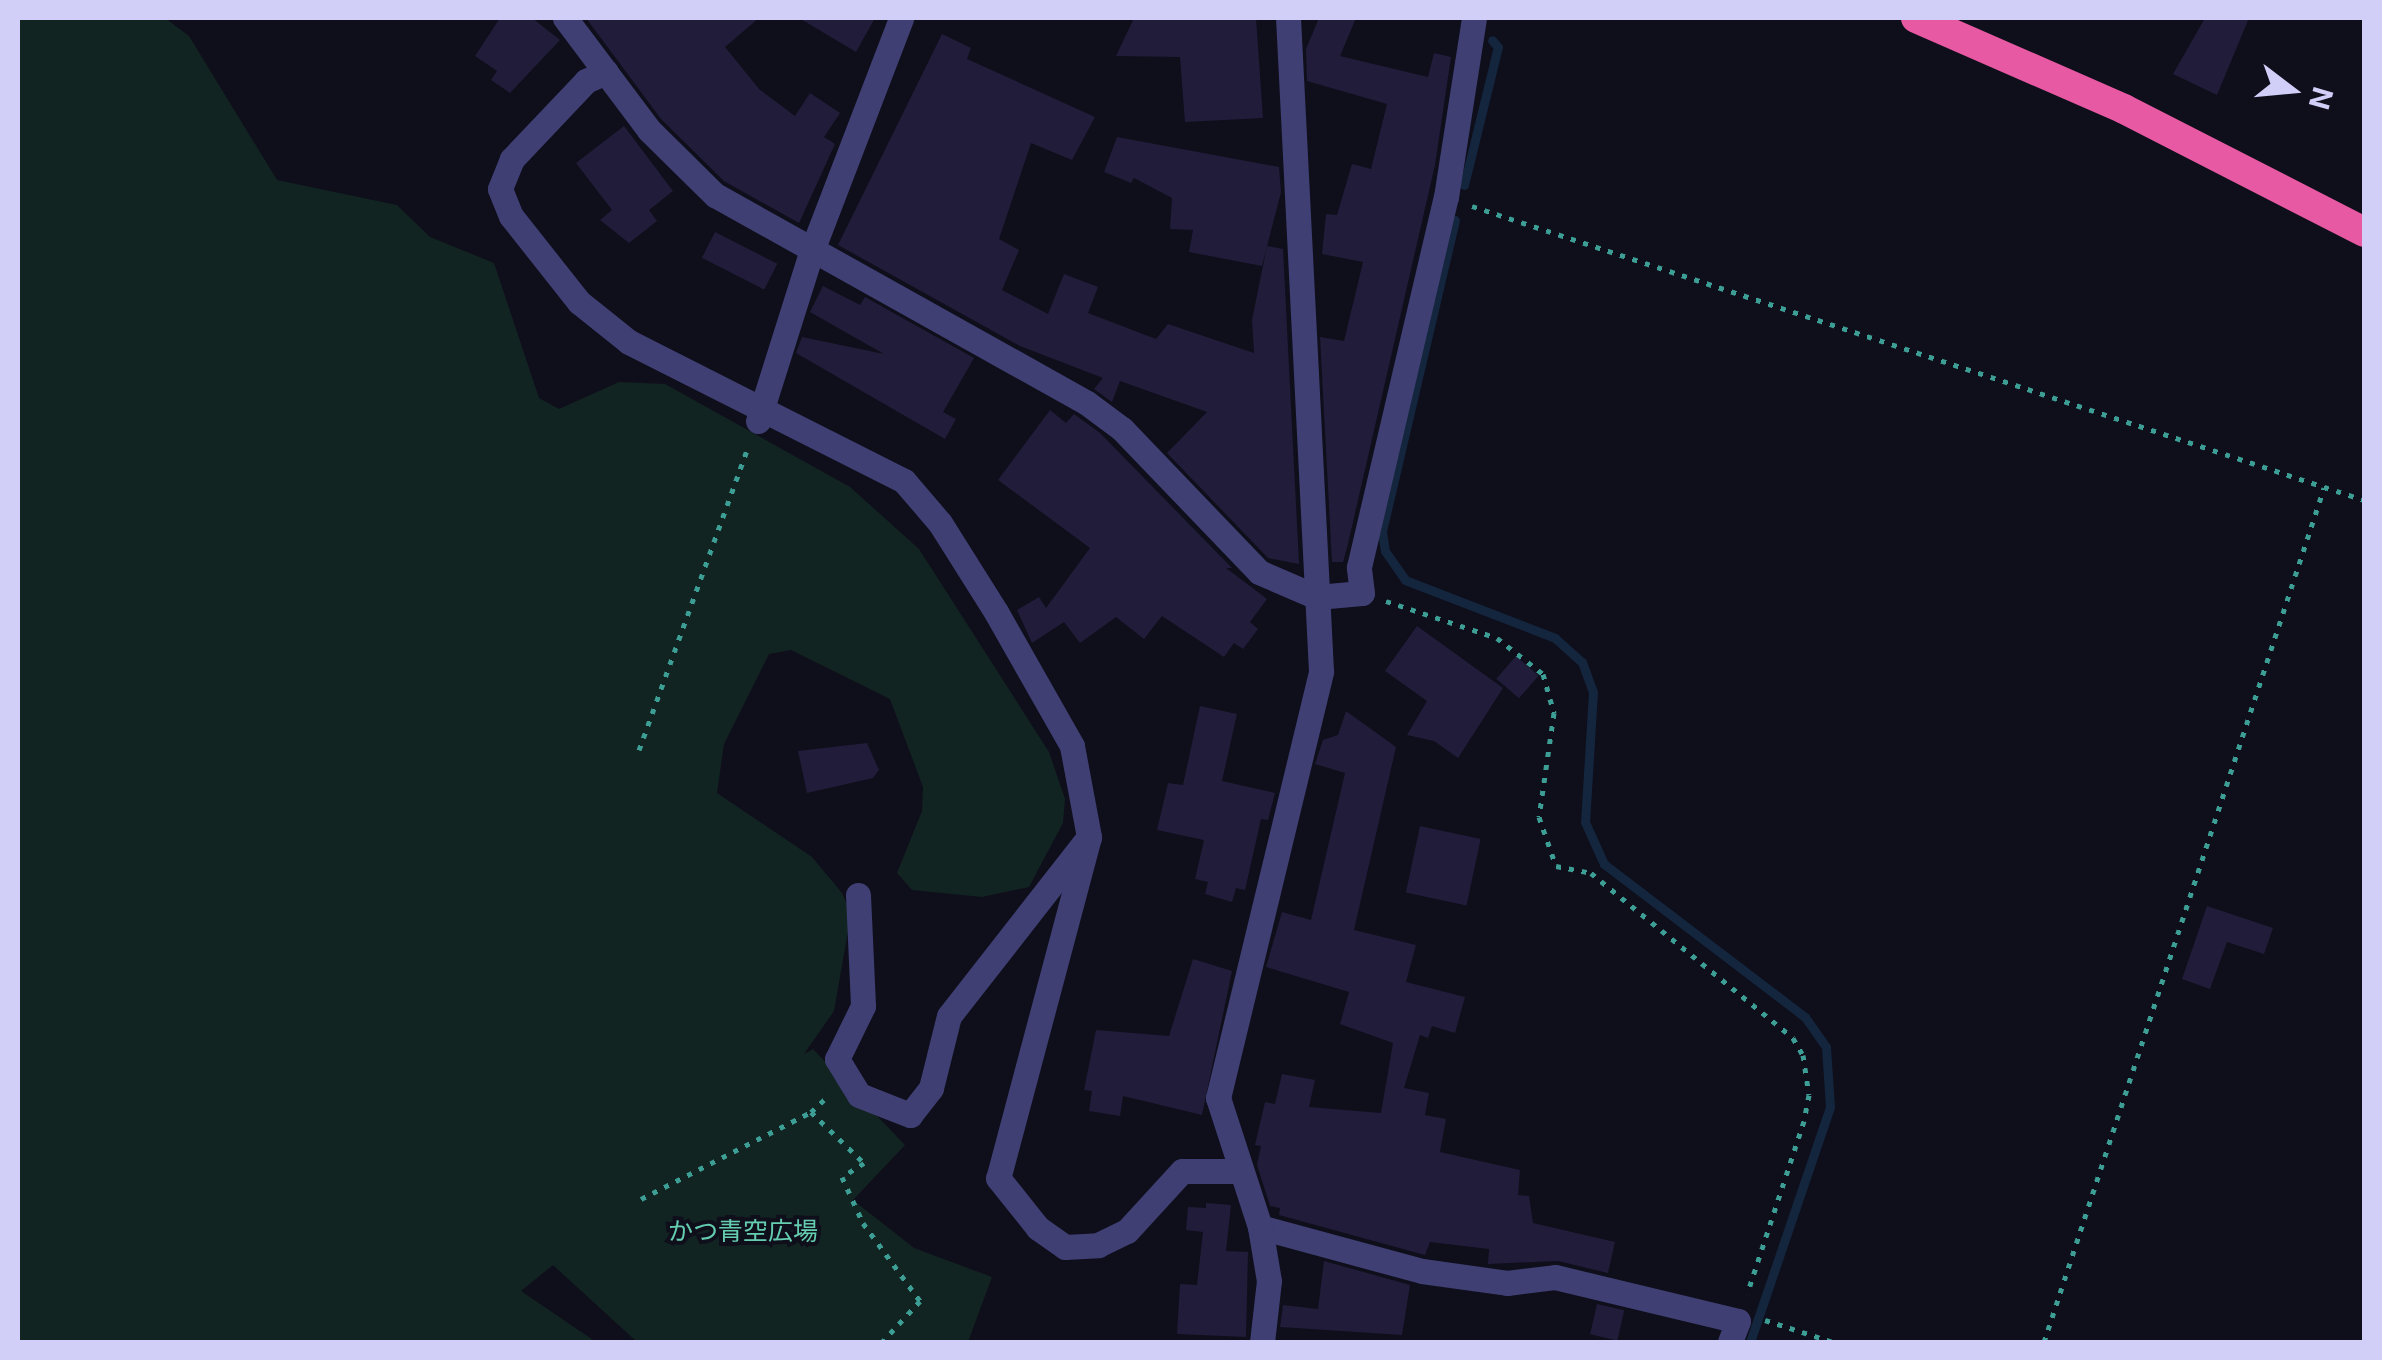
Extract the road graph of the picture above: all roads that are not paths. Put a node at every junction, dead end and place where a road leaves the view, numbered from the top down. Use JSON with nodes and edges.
{"nodes":[{"id":1,"x":565,"y":18,"type":"edge"},
{"id":2,"x":901,"y":18,"type":"edge"},
{"id":3,"x":1288,"y":18,"type":"edge"},
{"id":4,"x":1474,"y":18,"type":"edge"},
{"id":5,"x":1929,"y":20,"type":"edge"},
{"id":6,"x":606,"y":72,"type":"junction"},
{"id":7,"x":2364,"y":232,"type":"edge"},
{"id":8,"x":810,"y":253,"type":"junction"},
{"id":9,"x":760,"y":415,"type":"junction"},
{"id":10,"x":1317,"y":597,"type":"junction"},
{"id":11,"x":1090,"y":837,"type":"junction"},
{"id":12,"x":858,"y":895,"type":"dead end"},
{"id":13,"x":1237,"y":1171,"type":"junction"},
{"id":14,"x":1260,"y":1227,"type":"junction"},
{"id":15,"x":1734,"y":1332,"type":"edge"},
{"id":16,"x":1262,"y":1342,"type":"edge"}],
"edges":[{"from":1,"to":6,"type":"street"},
{"from":2,"to":8,"type":"street"},
{"from":3,"to":10,"type":"street"},
{"from":4,"to":10,"type":"street"},
{"from":5,"to":7,"type":"highway"},
{"from":6,"to":8,"type":"street"},
{"from":6,"to":9,"type":"street"},
{"from":8,"to":9,"type":"street"},
{"from":8,"to":10,"type":"street"},
{"from":9,"to":11,"type":"street"},
{"from":10,"to":13,"type":"street"},
{"from":11,"to":12,"type":"street"},
{"from":11,"to":13,"type":"street"},
{"from":13,"to":14,"type":"street"},
{"from":14,"to":15,"type":"street"},
{"from":14,"to":16,"type":"street"}]}
